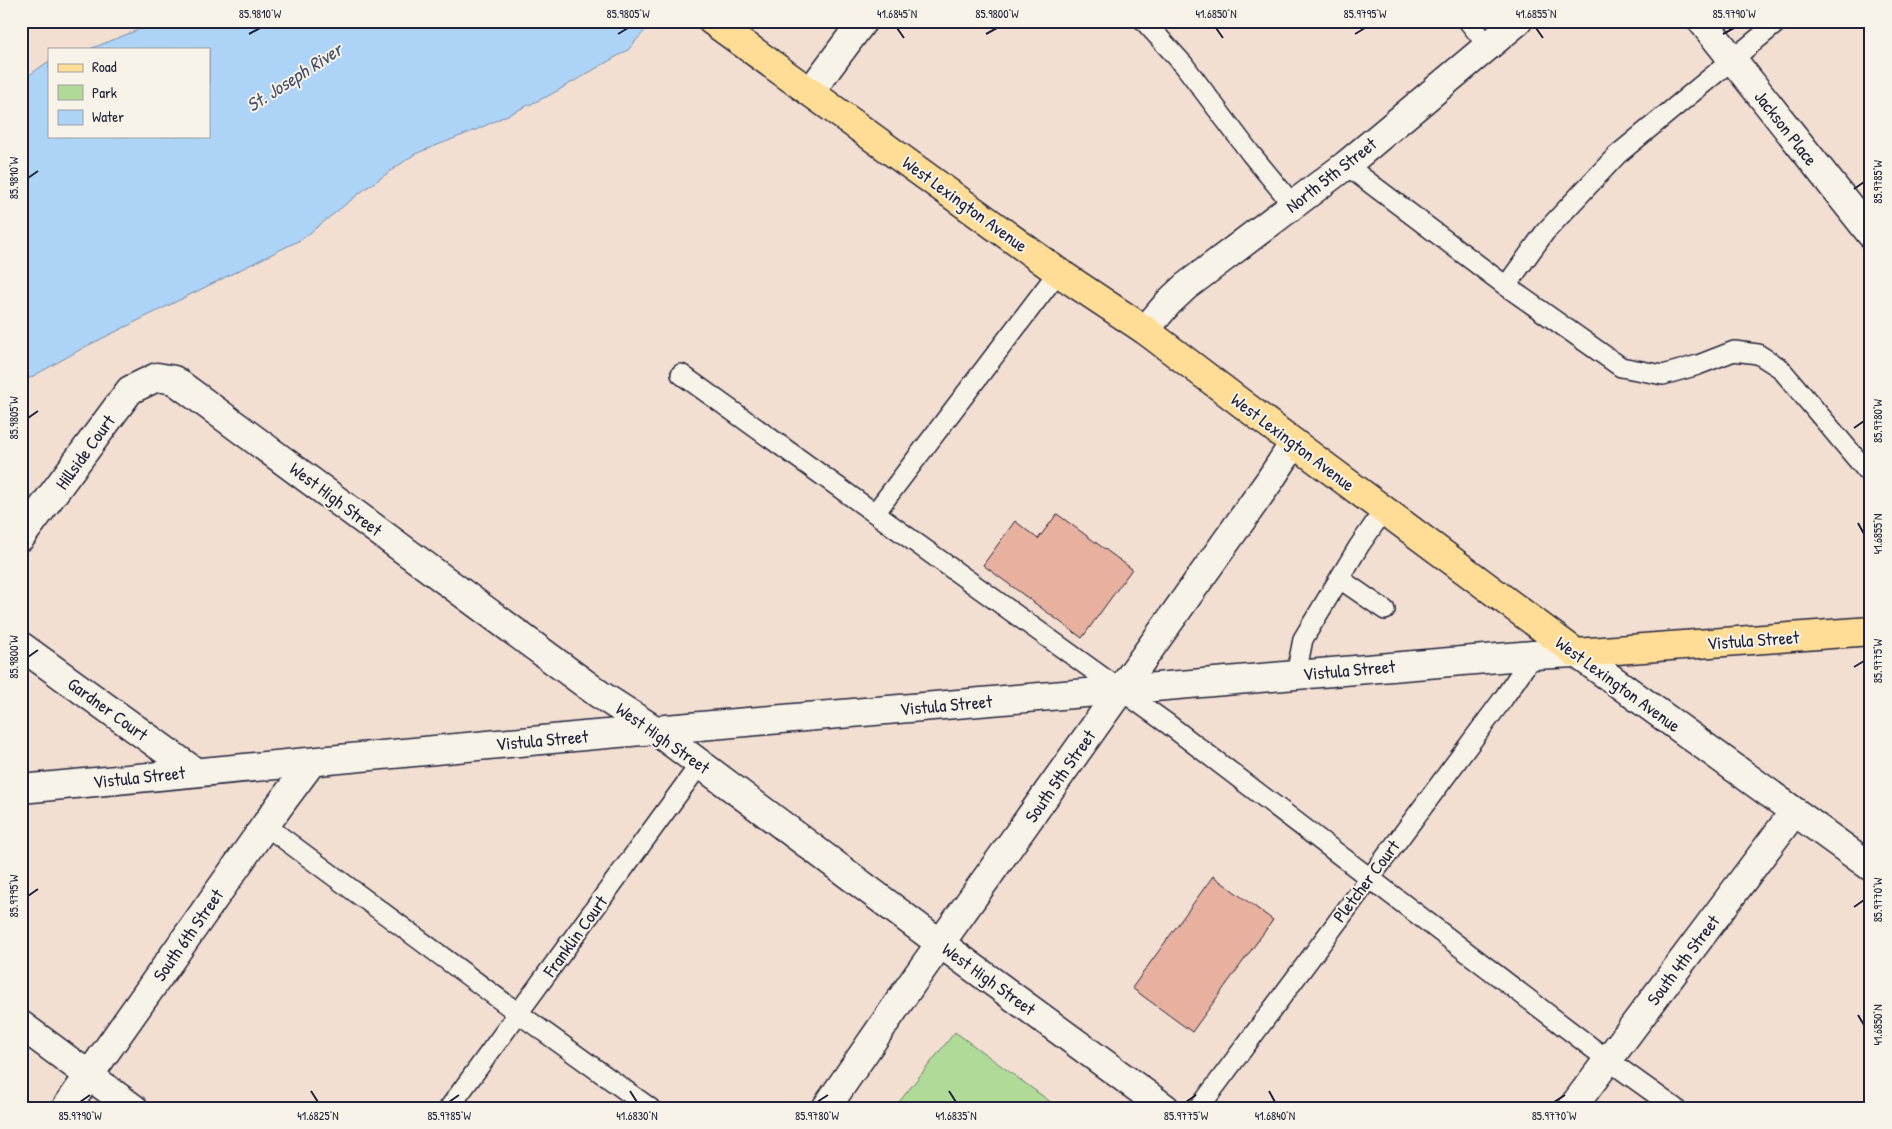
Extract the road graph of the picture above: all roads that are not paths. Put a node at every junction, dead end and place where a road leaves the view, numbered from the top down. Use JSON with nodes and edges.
{"nodes":[{"id":1,"x":863,"y":21,"type":"edge"},
{"id":2,"x":1144,"y":21,"type":"edge"},
{"id":3,"x":1468,"y":21,"type":"edge"},
{"id":4,"x":1518,"y":21,"type":"edge"},
{"id":5,"x":1702,"y":21,"type":"edge"},
{"id":6,"x":1779,"y":21,"type":"edge"},
{"id":7,"x":716,"y":24,"type":"edge"},
{"id":8,"x":1488,"y":46,"type":"junction"},
{"id":9,"x":1732,"y":60,"type":"junction"},
{"id":10,"x":810,"y":92,"type":"junction"},
{"id":11,"x":1346,"y":165,"type":"junction"},
{"id":12,"x":1293,"y":205,"type":"junction"},
{"id":13,"x":1871,"y":234,"type":"edge"},
{"id":14,"x":1058,"y":272,"type":"junction"},
{"id":15,"x":1506,"y":286,"type":"junction"},
{"id":16,"x":1145,"y":330,"type":"junction"},
{"id":17,"x":681,"y":374,"type":"dead end"},
{"id":18,"x":157,"y":378,"type":"joint"},
{"id":19,"x":1294,"y":444,"type":"junction"},
{"id":20,"x":1871,"y":476,"type":"edge"},
{"id":21,"x":1384,"y":510,"type":"junction"},
{"id":22,"x":875,"y":514,"type":"junction"},
{"id":23,"x":21,"y":538,"type":"edge"},
{"id":24,"x":1340,"y":579,"type":"junction"},
{"id":25,"x":1385,"y":610,"type":"dead end"},
{"id":26,"x":1871,"y":632,"type":"edge"},
{"id":27,"x":21,"y":646,"type":"edge"},
{"id":28,"x":1576,"y":654,"type":"junction"},
{"id":29,"x":1533,"y":655,"type":"junction"},
{"id":30,"x":1296,"y":675,"type":"junction"},
{"id":31,"x":1120,"y":690,"type":"junction"},
{"id":32,"x":655,"y":730,"type":"junction"},
{"id":33,"x":311,"y":763,"type":"junction"},
{"id":34,"x":700,"y":764,"type":"junction"},
{"id":35,"x":194,"y":772,"type":"junction"},
{"id":36,"x":21,"y":789,"type":"edge"},
{"id":37,"x":1794,"y":812,"type":"junction"},
{"id":38,"x":265,"y":825,"type":"junction"},
{"id":39,"x":1871,"y":867,"type":"edge"},
{"id":40,"x":1368,"y":879,"type":"junction"},
{"id":41,"x":941,"y":944,"type":"junction"},
{"id":42,"x":518,"y":1013,"type":"junction"},
{"id":43,"x":21,"y":1025,"type":"edge"},
{"id":44,"x":1608,"y":1060,"type":"junction"},
{"id":45,"x":89,"y":1076,"type":"junction"},
{"id":46,"x":66,"y":1108,"type":"edge"},
{"id":47,"x":133,"y":1108,"type":"edge"},
{"id":48,"x":449,"y":1108,"type":"edge"},
{"id":49,"x":650,"y":1108,"type":"edge"},
{"id":50,"x":826,"y":1108,"type":"edge"},
{"id":51,"x":1165,"y":1108,"type":"edge"},
{"id":52,"x":1199,"y":1108,"type":"edge"},
{"id":53,"x":1572,"y":1108,"type":"edge"},
{"id":54,"x":1675,"y":1108,"type":"edge"}],
"edges":[{"from":1,"to":10,"type":"street"},
{"from":2,"to":12,"type":"lane"},
{"from":3,"to":8,"type":"lane"},
{"from":4,"to":8,"type":"street","name":"North 5th Street"},
{"from":5,"to":9,"type":"street","name":"Jackson Place"},
{"from":6,"to":9,"type":"lane"},
{"from":7,"to":10,"type":"main road","name":"West Lexington Avenue"},
{"from":8,"to":11,"type":"street","name":"North 5th Street"},
{"from":9,"to":13,"type":"street","name":"Jackson Place"},
{"from":9,"to":15,"type":"lane"},
{"from":10,"to":14,"type":"main road","name":"West Lexington Avenue"},
{"from":11,"to":12,"type":"street","name":"North 5th Street"},
{"from":11,"to":15,"type":"lane"},
{"from":12,"to":16,"type":"street","name":"North 5th Street"},
{"from":14,"to":16,"type":"main road","name":"West Lexington Avenue"},
{"from":14,"to":22,"type":"lane"},
{"from":15,"to":20,"type":"lane"},
{"from":16,"to":19,"type":"main road","name":"West Lexington Avenue"},
{"from":17,"to":22,"type":"lane"},
{"from":18,"to":23,"type":"street","name":"Hillside Court"},
{"from":18,"to":32,"type":"street","name":"West High Street"},
{"from":19,"to":21,"type":"main road","name":"West Lexington Avenue"},
{"from":19,"to":31,"type":"street","name":"South 5th Street"},
{"from":21,"to":24,"type":"lane"},
{"from":21,"to":28,"type":"main road","name":"West Lexington Avenue"},
{"from":22,"to":31,"type":"lane"},
{"from":24,"to":25,"type":"lane"},
{"from":24,"to":30,"type":"lane"},
{"from":26,"to":28,"type":"main road","name":"Vistula Street"},
{"from":27,"to":35,"type":"street","name":"Gardner Court"},
{"from":28,"to":29,"type":"street","name":"Vistula Street"},
{"from":28,"to":37,"type":"street","name":"West Lexington Avenue"},
{"from":29,"to":30,"type":"street","name":"Vistula Street"},
{"from":29,"to":40,"type":"lane","name":"Pletcher Court"},
{"from":30,"to":31,"type":"street","name":"Vistula Street"},
{"from":31,"to":32,"type":"street","name":"Vistula Street"},
{"from":31,"to":40,"type":"lane"},
{"from":31,"to":41,"type":"street","name":"South 5th Street"},
{"from":32,"to":33,"type":"street","name":"Vistula Street"},
{"from":32,"to":34,"type":"street","name":"West High Street"},
{"from":33,"to":35,"type":"street","name":"Vistula Street"},
{"from":33,"to":38,"type":"street","name":"South 6th Street"},
{"from":34,"to":41,"type":"street","name":"West High Street"},
{"from":34,"to":42,"type":"lane","name":"Franklin Court"},
{"from":35,"to":36,"type":"street","name":"Vistula Street"},
{"from":37,"to":39,"type":"street","name":"West Lexington Avenue"},
{"from":37,"to":44,"type":"street","name":"South 4th Street"},
{"from":38,"to":42,"type":"lane"},
{"from":38,"to":45,"type":"street","name":"South 6th Street"},
{"from":40,"to":44,"type":"lane"},
{"from":40,"to":52,"type":"lane","name":"Pletcher Court"},
{"from":41,"to":50,"type":"street","name":"South 5th Street"},
{"from":41,"to":51,"type":"street","name":"West High Street"},
{"from":42,"to":48,"type":"lane","name":"Franklin Court"},
{"from":42,"to":49,"type":"lane"},
{"from":43,"to":45,"type":"street"},
{"from":44,"to":53,"type":"street","name":"South 4th Street"},
{"from":44,"to":54,"type":"lane"},
{"from":45,"to":46,"type":"street","name":"South 6th Street"},
{"from":45,"to":47,"type":"street"}]}
